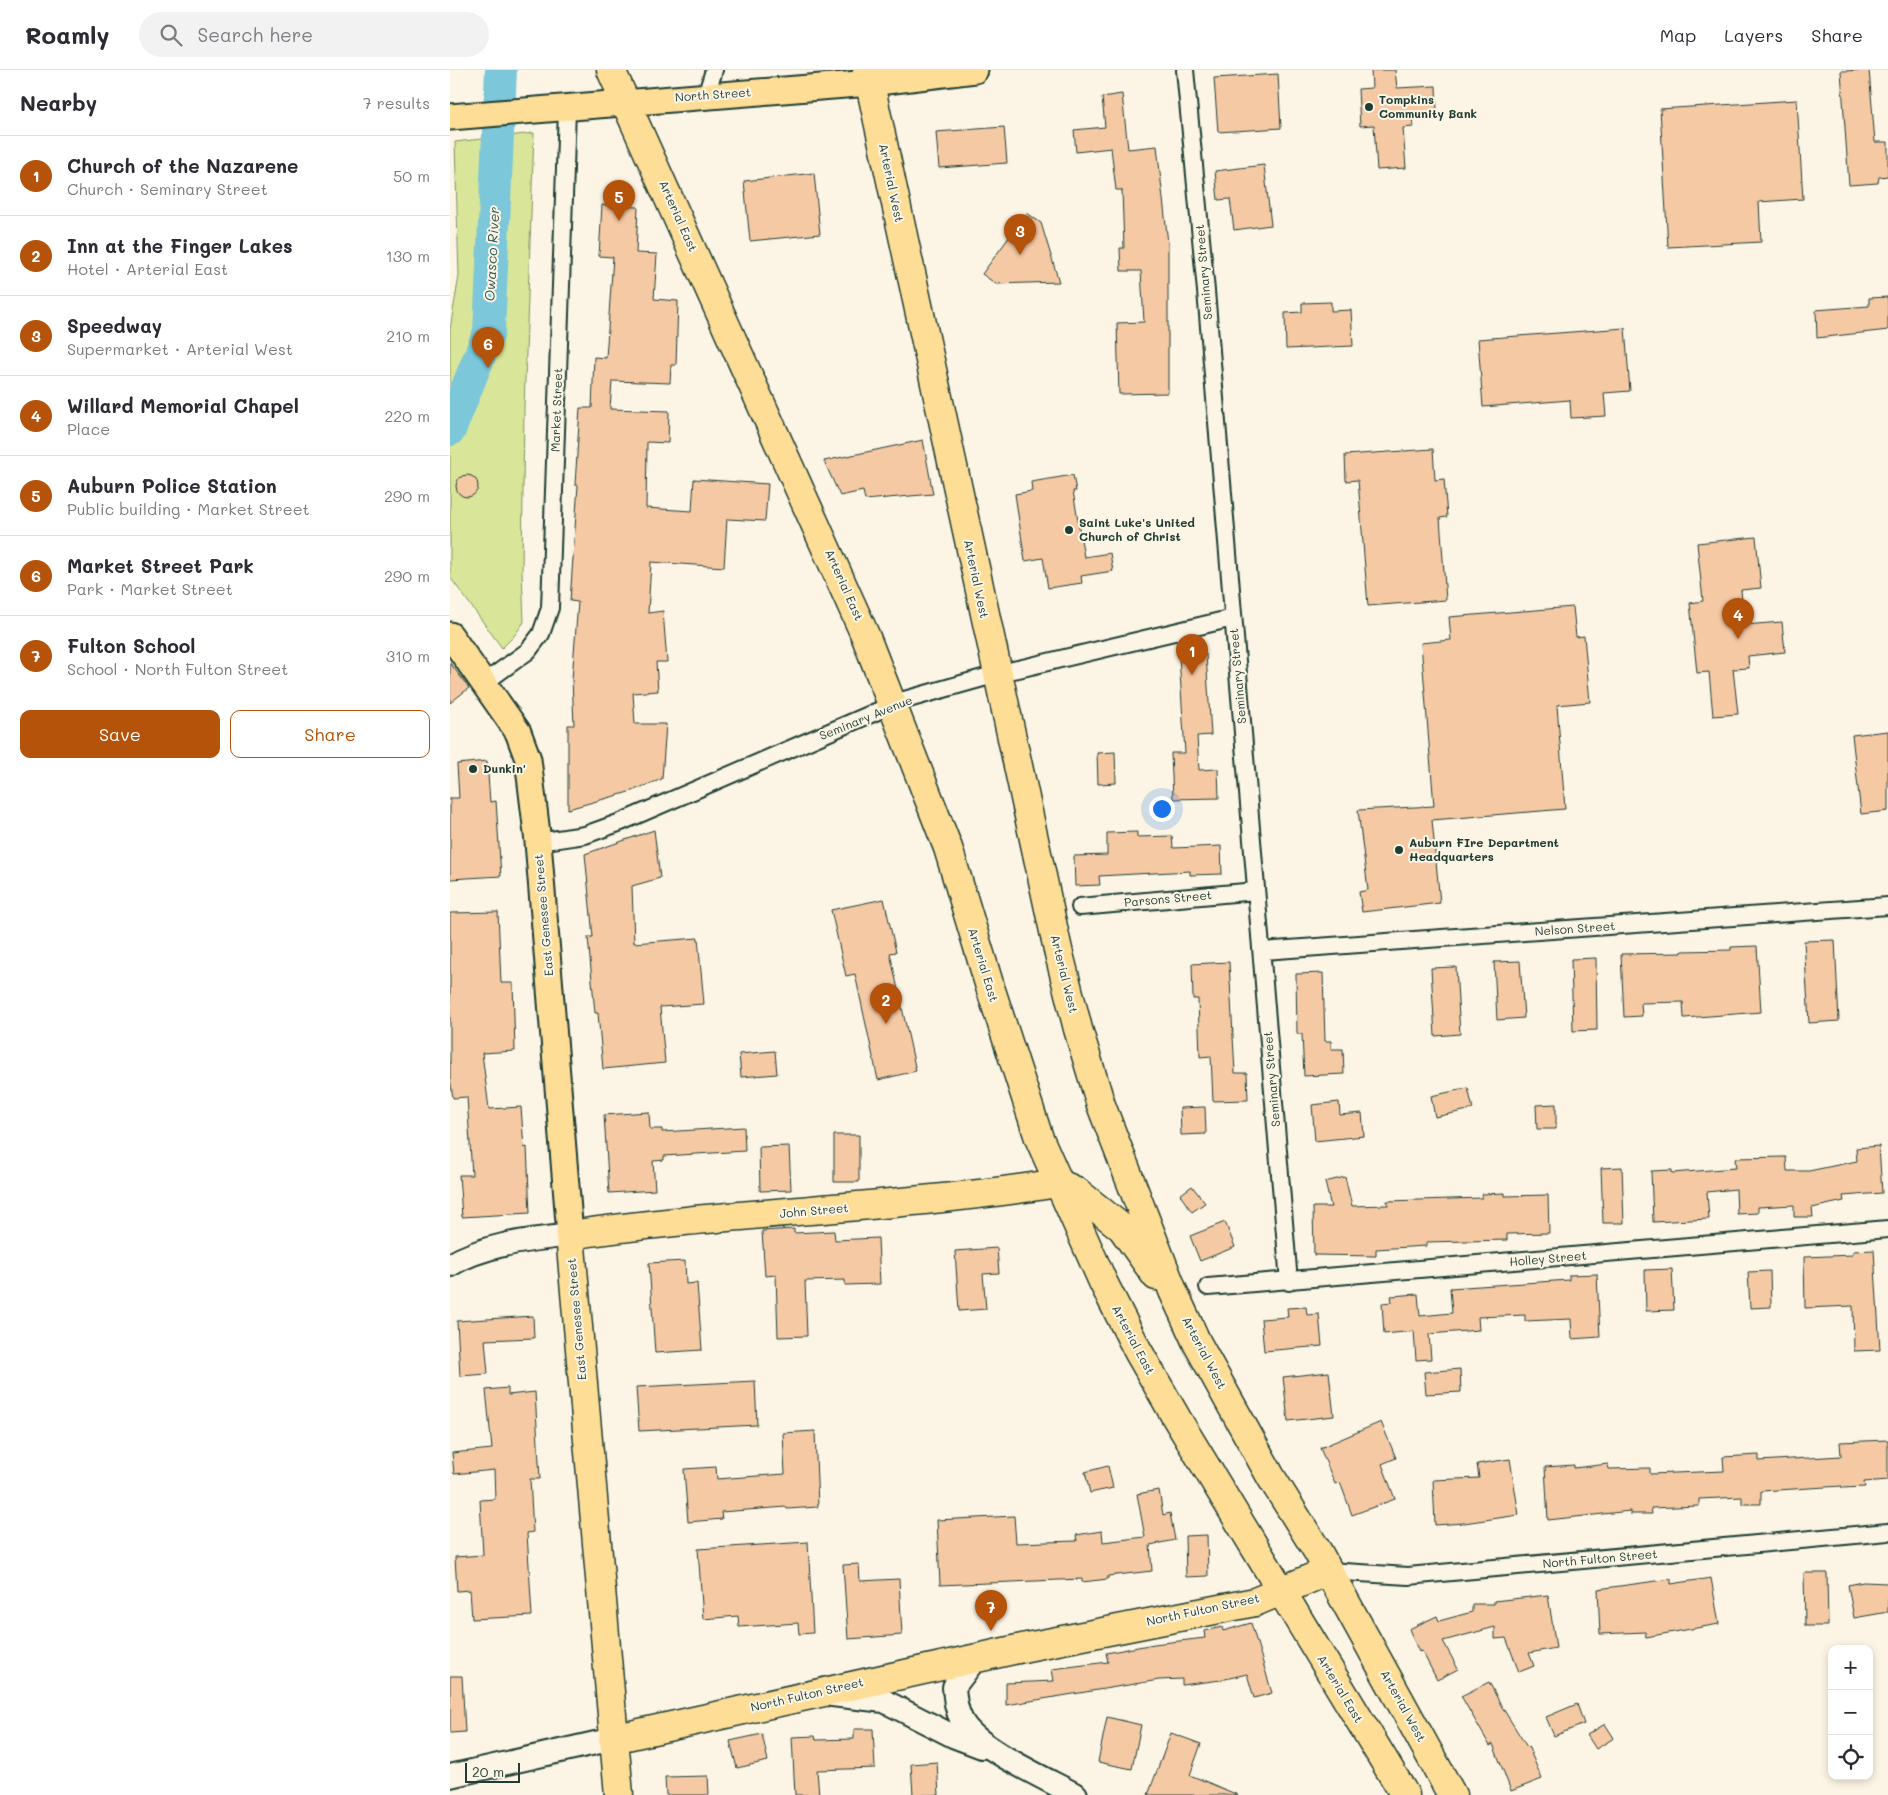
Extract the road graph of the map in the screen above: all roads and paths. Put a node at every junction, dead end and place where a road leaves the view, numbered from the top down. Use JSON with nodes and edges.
{"nodes":[{"id":1,"x":611,"y":70,"type":"edge"},
{"id":2,"x":714,"y":70,"type":"edge"},
{"id":3,"x":975,"y":70,"type":"edge"},
{"id":4,"x":1185,"y":70,"type":"edge"},
{"id":5,"x":868,"y":77,"type":"edge"},
{"id":6,"x":706,"y":96,"type":"junction"},
{"id":7,"x":626,"y":102,"type":"junction"},
{"id":8,"x":567,"y":109,"type":"junction"},
{"id":9,"x":457,"y":117,"type":"edge"},
{"id":10,"x":1233,"y":618,"type":"junction"},
{"id":11,"x":450,"y":635,"type":"edge"},
{"id":12,"x":997,"y":674,"type":"junction"},
{"id":13,"x":484,"y":683,"type":"junction"},
{"id":14,"x":894,"y":706,"type":"junction"},
{"id":15,"x":538,"y":842,"type":"junction"},
{"id":16,"x":1256,"y":891,"type":"junction"},
{"id":17,"x":1888,"y":906,"type":"edge"},
{"id":18,"x":1080,"y":907,"type":"dead end"},
{"id":19,"x":1262,"y":951,"type":"junction"},
{"id":20,"x":1058,"y":1183,"type":"junction"},
{"id":21,"x":1888,"y":1230,"type":"edge"},
{"id":22,"x":570,"y":1234,"type":"junction"},
{"id":23,"x":450,"y":1265,"type":"edge"},
{"id":24,"x":1289,"y":1282,"type":"junction"},
{"id":25,"x":1208,"y":1287,"type":"dead end"},
{"id":26,"x":1173,"y":1292,"type":"junction"},
{"id":27,"x":1888,"y":1532,"type":"edge"},
{"id":28,"x":1328,"y":1571,"type":"junction"},
{"id":29,"x":1279,"y":1590,"type":"junction"},
{"id":30,"x":976,"y":1658,"type":"junction"},
{"id":31,"x":810,"y":1695,"type":"junction"},
{"id":32,"x":613,"y":1739,"type":"junction"},
{"id":33,"x":997,"y":1752,"type":"junction"},
{"id":34,"x":450,"y":1776,"type":"edge"},
{"id":35,"x":619,"y":1795,"type":"edge"},
{"id":36,"x":1076,"y":1795,"type":"edge"},
{"id":37,"x":1405,"y":1795,"type":"edge"},
{"id":38,"x":1452,"y":1795,"type":"edge"}],
"edges":[{"from":1,"to":7,"type":"highway","name":"Arterial East"},
{"from":2,"to":6,"type":"street"},
{"from":3,"to":5,"type":"main road","name":"North Street"},
{"from":4,"to":10,"type":"street","name":"Seminary Street"},
{"from":5,"to":6,"type":"main road","name":"North Street"},
{"from":5,"to":12,"type":"highway","name":"Arterial West"},
{"from":6,"to":7,"type":"main road","name":"North Street"},
{"from":7,"to":8,"type":"main road","name":"North Street"},
{"from":7,"to":14,"type":"highway","name":"Arterial East"},
{"from":8,"to":9,"type":"main road","name":"North Street"},
{"from":8,"to":13,"type":"street","name":"Market Street"},
{"from":10,"to":12,"type":"street","name":"Seminary Avenue"},
{"from":10,"to":16,"type":"street","name":"Seminary Street"},
{"from":11,"to":13,"type":"main road","name":"East Genesee Street"},
{"from":12,"to":14,"type":"street","name":"Seminary Avenue"},
{"from":12,"to":26,"type":"highway","name":"Arterial West"},
{"from":13,"to":15,"type":"main road","name":"East Genesee Street"},
{"from":14,"to":15,"type":"street","name":"Seminary Avenue"},
{"from":14,"to":20,"type":"highway","name":"Arterial East"},
{"from":15,"to":22,"type":"main road","name":"East Genesee Street"},
{"from":16,"to":18,"type":"street","name":"Parsons Street"},
{"from":16,"to":19,"type":"street","name":"Seminary Street"},
{"from":17,"to":19,"type":"street","name":"Nelson Street"},
{"from":19,"to":24,"type":"street","name":"Seminary Street"},
{"from":20,"to":22,"type":"highway","name":"John Street"},
{"from":20,"to":26,"type":"highway"},
{"from":20,"to":29,"type":"highway","name":"Arterial East"},
{"from":21,"to":24,"type":"street","name":"Holley Street"},
{"from":22,"to":23,"type":"street"},
{"from":22,"to":32,"type":"highway","name":"East Genesee Street"},
{"from":24,"to":25,"type":"street","name":"Holley Street"},
{"from":26,"to":28,"type":"highway","name":"Arterial West"},
{"from":27,"to":28,"type":"street","name":"North Fulton Street"},
{"from":28,"to":29,"type":"highway","name":"North Fulton Street"},
{"from":28,"to":38,"type":"highway","name":"Arterial West"},
{"from":29,"to":30,"type":"highway","name":"North Fulton Street"},
{"from":29,"to":37,"type":"highway","name":"Arterial East"},
{"from":30,"to":31,"type":"highway","name":"North Fulton Street"},
{"from":30,"to":33,"type":"street"},
{"from":31,"to":32,"type":"highway","name":"North Fulton Street"},
{"from":31,"to":33,"type":"street"},
{"from":32,"to":34,"type":"street"},
{"from":32,"to":35,"type":"highway","name":"East Genesee Street"},
{"from":33,"to":36,"type":"street"}]}
